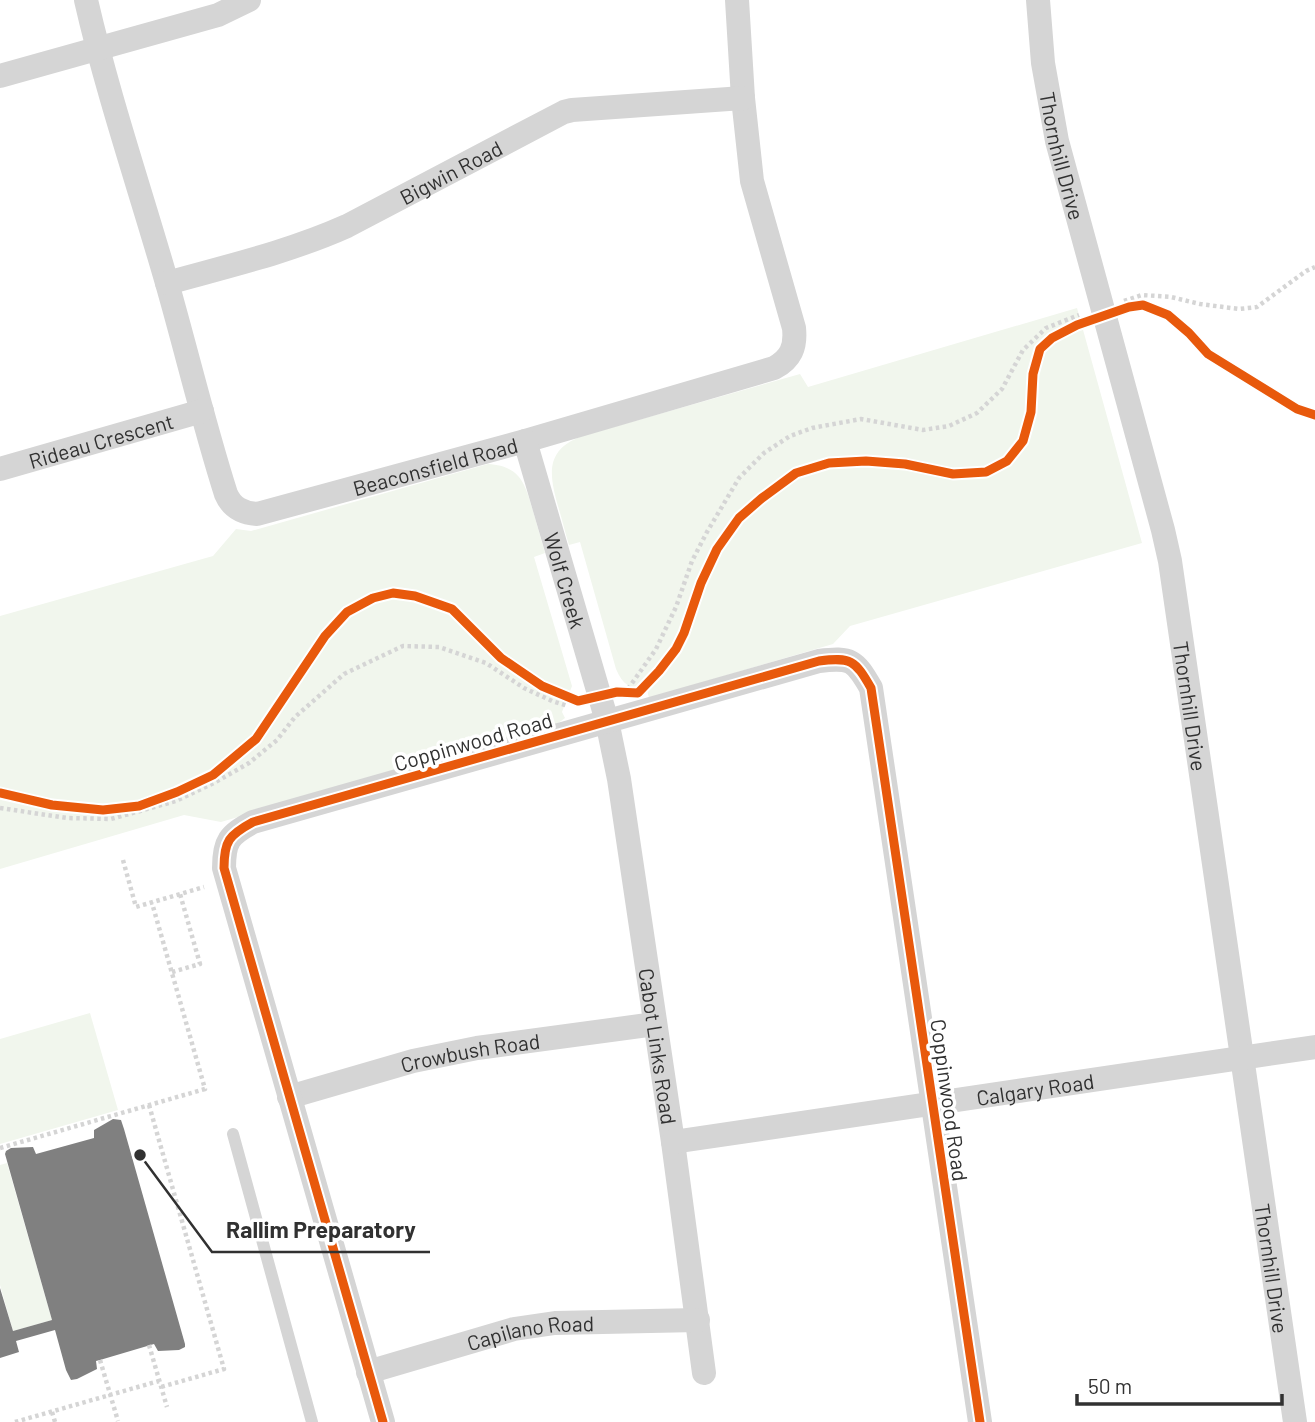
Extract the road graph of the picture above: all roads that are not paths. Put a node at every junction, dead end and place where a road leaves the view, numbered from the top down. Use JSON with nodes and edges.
{"nodes":[{"id":1,"x":86,"y":0,"type":"edge"},
{"id":2,"x":250,"y":0,"type":"edge"},
{"id":3,"x":737,"y":0,"type":"edge"},
{"id":4,"x":1038,"y":0,"type":"edge"},
{"id":5,"x":97,"y":49,"type":"junction"},
{"id":6,"x":0,"y":76,"type":"edge"},
{"id":7,"x":743,"y":98,"type":"junction"},
{"id":8,"x":167,"y":283,"type":"junction"},
{"id":9,"x":202,"y":411,"type":"junction"},
{"id":10,"x":526,"y":441,"type":"junction"},
{"id":11,"x":0,"y":469,"type":"edge"},
{"id":12,"x":603,"y":706,"type":"junction"},
{"id":13,"x":655,"y":1024,"type":"junction"},
{"id":14,"x":1315,"y":1047,"type":"edge"},
{"id":15,"x":1244,"y":1059,"type":"junction"},
{"id":16,"x":289,"y":1097,"type":"junction"},
{"id":17,"x":932,"y":1104,"type":"junction"},
{"id":18,"x":233,"y":1134,"type":"dead end"},
{"id":19,"x":673,"y":1142,"type":"junction"},
{"id":20,"x":698,"y":1320,"type":"junction"},
{"id":21,"x":368,"y":1372,"type":"junction"},
{"id":22,"x":704,"y":1373,"type":"dead end"},
{"id":23,"x":313,"y":1422,"type":"edge"},
{"id":24,"x":383,"y":1422,"type":"edge"},
{"id":25,"x":980,"y":1422,"type":"edge"},
{"id":26,"x":1296,"y":1422,"type":"edge"}],
"edges":[{"from":1,"to":5,"type":"street","name":"Beaconsfield Road"},
{"from":2,"to":5,"type":"street"},
{"from":3,"to":7,"type":"street","name":"Beaconsfield Road"},
{"from":4,"to":15,"type":"street","name":"Thornhill Drive"},
{"from":5,"to":6,"type":"street"},
{"from":5,"to":8,"type":"street","name":"Beaconsfield Road"},
{"from":7,"to":8,"type":"street","name":"Bigwin Road"},
{"from":7,"to":10,"type":"street","name":"Beaconsfield Road"},
{"from":8,"to":9,"type":"street","name":"Beaconsfield Road"},
{"from":9,"to":10,"type":"street","name":"Beaconsfield Road"},
{"from":9,"to":11,"type":"street","name":"Rideau Crescent"},
{"from":10,"to":12,"type":"street","name":"Wolf Creek"},
{"from":12,"to":13,"type":"street","name":"Cabot Links Road"},
{"from":12,"to":16,"type":"street","name":"Coppinwood Road"},
{"from":12,"to":17,"type":"street","name":"Coppinwood Road"},
{"from":13,"to":16,"type":"street","name":"Crowbush Road"},
{"from":13,"to":19,"type":"street","name":"Cabot Links Road"},
{"from":14,"to":15,"type":"street","name":"Calgary Road"},
{"from":15,"to":17,"type":"street","name":"Calgary Road"},
{"from":15,"to":26,"type":"street","name":"Thornhill Drive"},
{"from":16,"to":21,"type":"street","name":"Coppinwood Road"},
{"from":17,"to":19,"type":"street","name":"Calgary Road"},
{"from":17,"to":25,"type":"street","name":"Coppinwood Road"},
{"from":18,"to":23,"type":"lane"},
{"from":19,"to":20,"type":"street","name":"Cabot Links Road"},
{"from":20,"to":21,"type":"street","name":"Capilano Road"},
{"from":20,"to":22,"type":"street","name":"Cabot Links Road"},
{"from":21,"to":24,"type":"street","name":"Coppinwood Road"}]}
